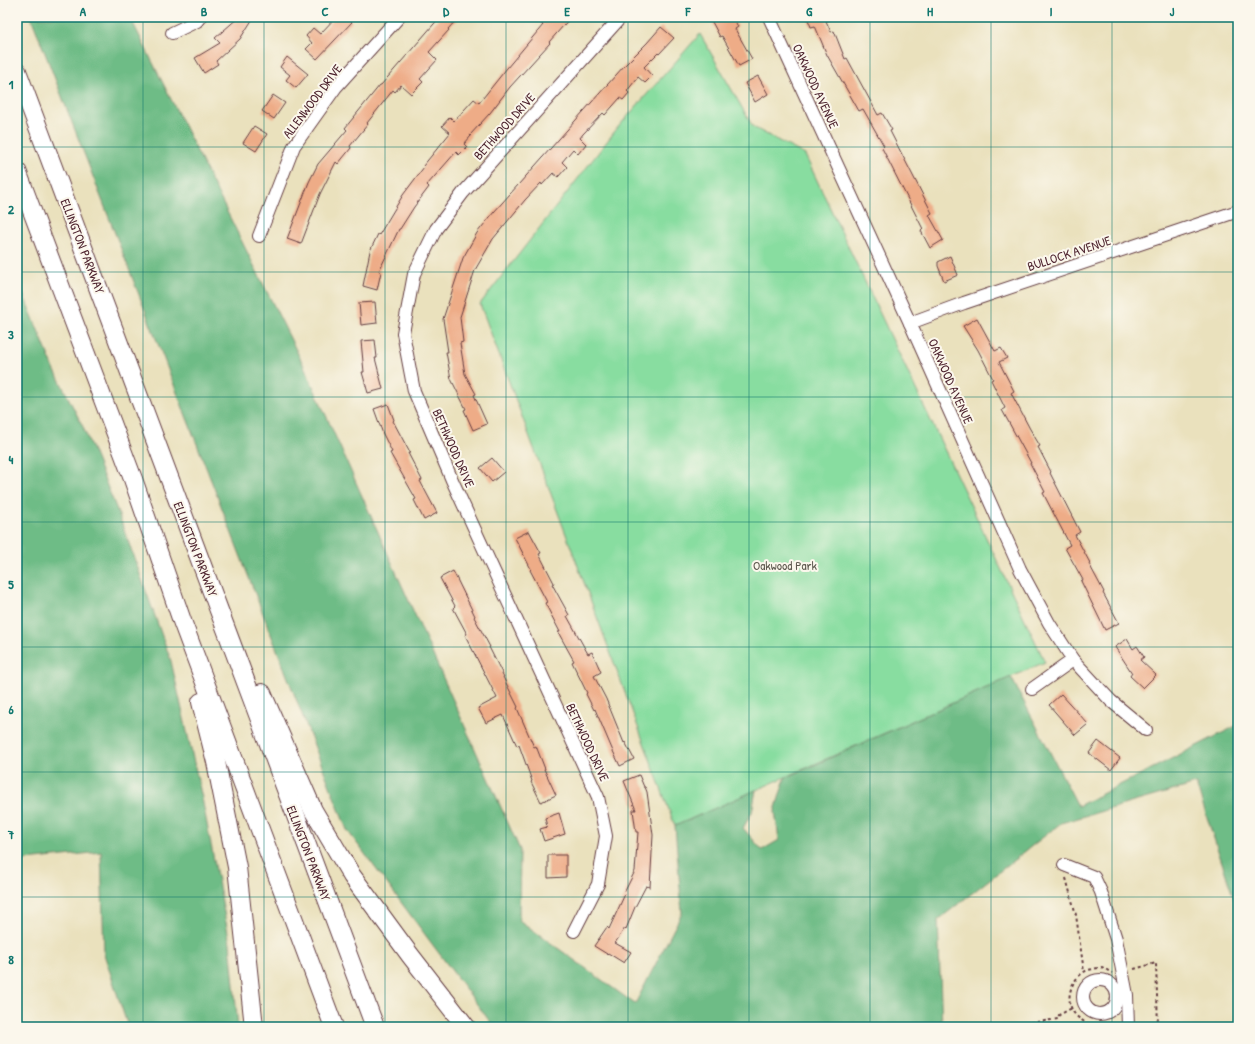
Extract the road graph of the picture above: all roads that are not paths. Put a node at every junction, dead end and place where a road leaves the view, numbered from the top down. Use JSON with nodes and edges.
{"nodes":[{"id":1,"x":200,"y":17,"type":"edge"},
{"id":2,"x":399,"y":17,"type":"edge"},
{"id":3,"x":621,"y":17,"type":"edge"},
{"id":4,"x":769,"y":17,"type":"edge"},
{"id":5,"x":172,"y":33,"type":"dead end"},
{"id":6,"x":17,"y":72,"type":"edge"},
{"id":7,"x":17,"y":171,"type":"edge"},
{"id":8,"x":1238,"y":211,"type":"edge"},
{"id":9,"x":259,"y":236,"type":"dead end"},
{"id":10,"x":910,"y":323,"type":"junction"},
{"id":11,"x":166,"y":469,"type":"junction"},
{"id":12,"x":182,"y":621,"type":"junction"},
{"id":13,"x":1073,"y":660,"type":"junction"},
{"id":14,"x":1032,"y":689,"type":"dead end"},
{"id":15,"x":1146,"y":730,"type":"dead end"},
{"id":16,"x":1064,"y":865,"type":"dead end"},
{"id":17,"x":574,"y":931,"type":"dead end"},
{"id":18,"x":254,"y":1027,"type":"edge"},
{"id":19,"x":334,"y":1027,"type":"edge"},
{"id":20,"x":375,"y":1027,"type":"edge"},
{"id":21,"x":466,"y":1027,"type":"edge"},
{"id":22,"x":1128,"y":1027,"type":"edge"}],
"edges":[{"from":1,"to":5,"type":"street"},
{"from":2,"to":9,"type":"street","name":"ALLENWOOD DRIVE"},
{"from":3,"to":17,"type":"street","name":"BETHWOOD DRIVE"},
{"from":4,"to":10,"type":"street","name":"OAKWOOD AVENUE"},
{"from":6,"to":11,"type":"highway","name":"ELLINGTON PARKWAY"},
{"from":7,"to":12,"type":"highway"},
{"from":8,"to":10,"type":"street","name":"BULLOCK AVENUE"},
{"from":10,"to":13,"type":"street","name":"OAKWOOD AVENUE"},
{"from":11,"to":20,"type":"highway","name":"ELLINGTON PARKWAY"},
{"from":11,"to":21,"type":"highway"},
{"from":12,"to":18,"type":"highway"},
{"from":12,"to":19,"type":"highway"},
{"from":13,"to":14,"type":"street"},
{"from":13,"to":15,"type":"street","name":"OAKWOOD AVENUE"},
{"from":16,"to":22,"type":"street"}]}
